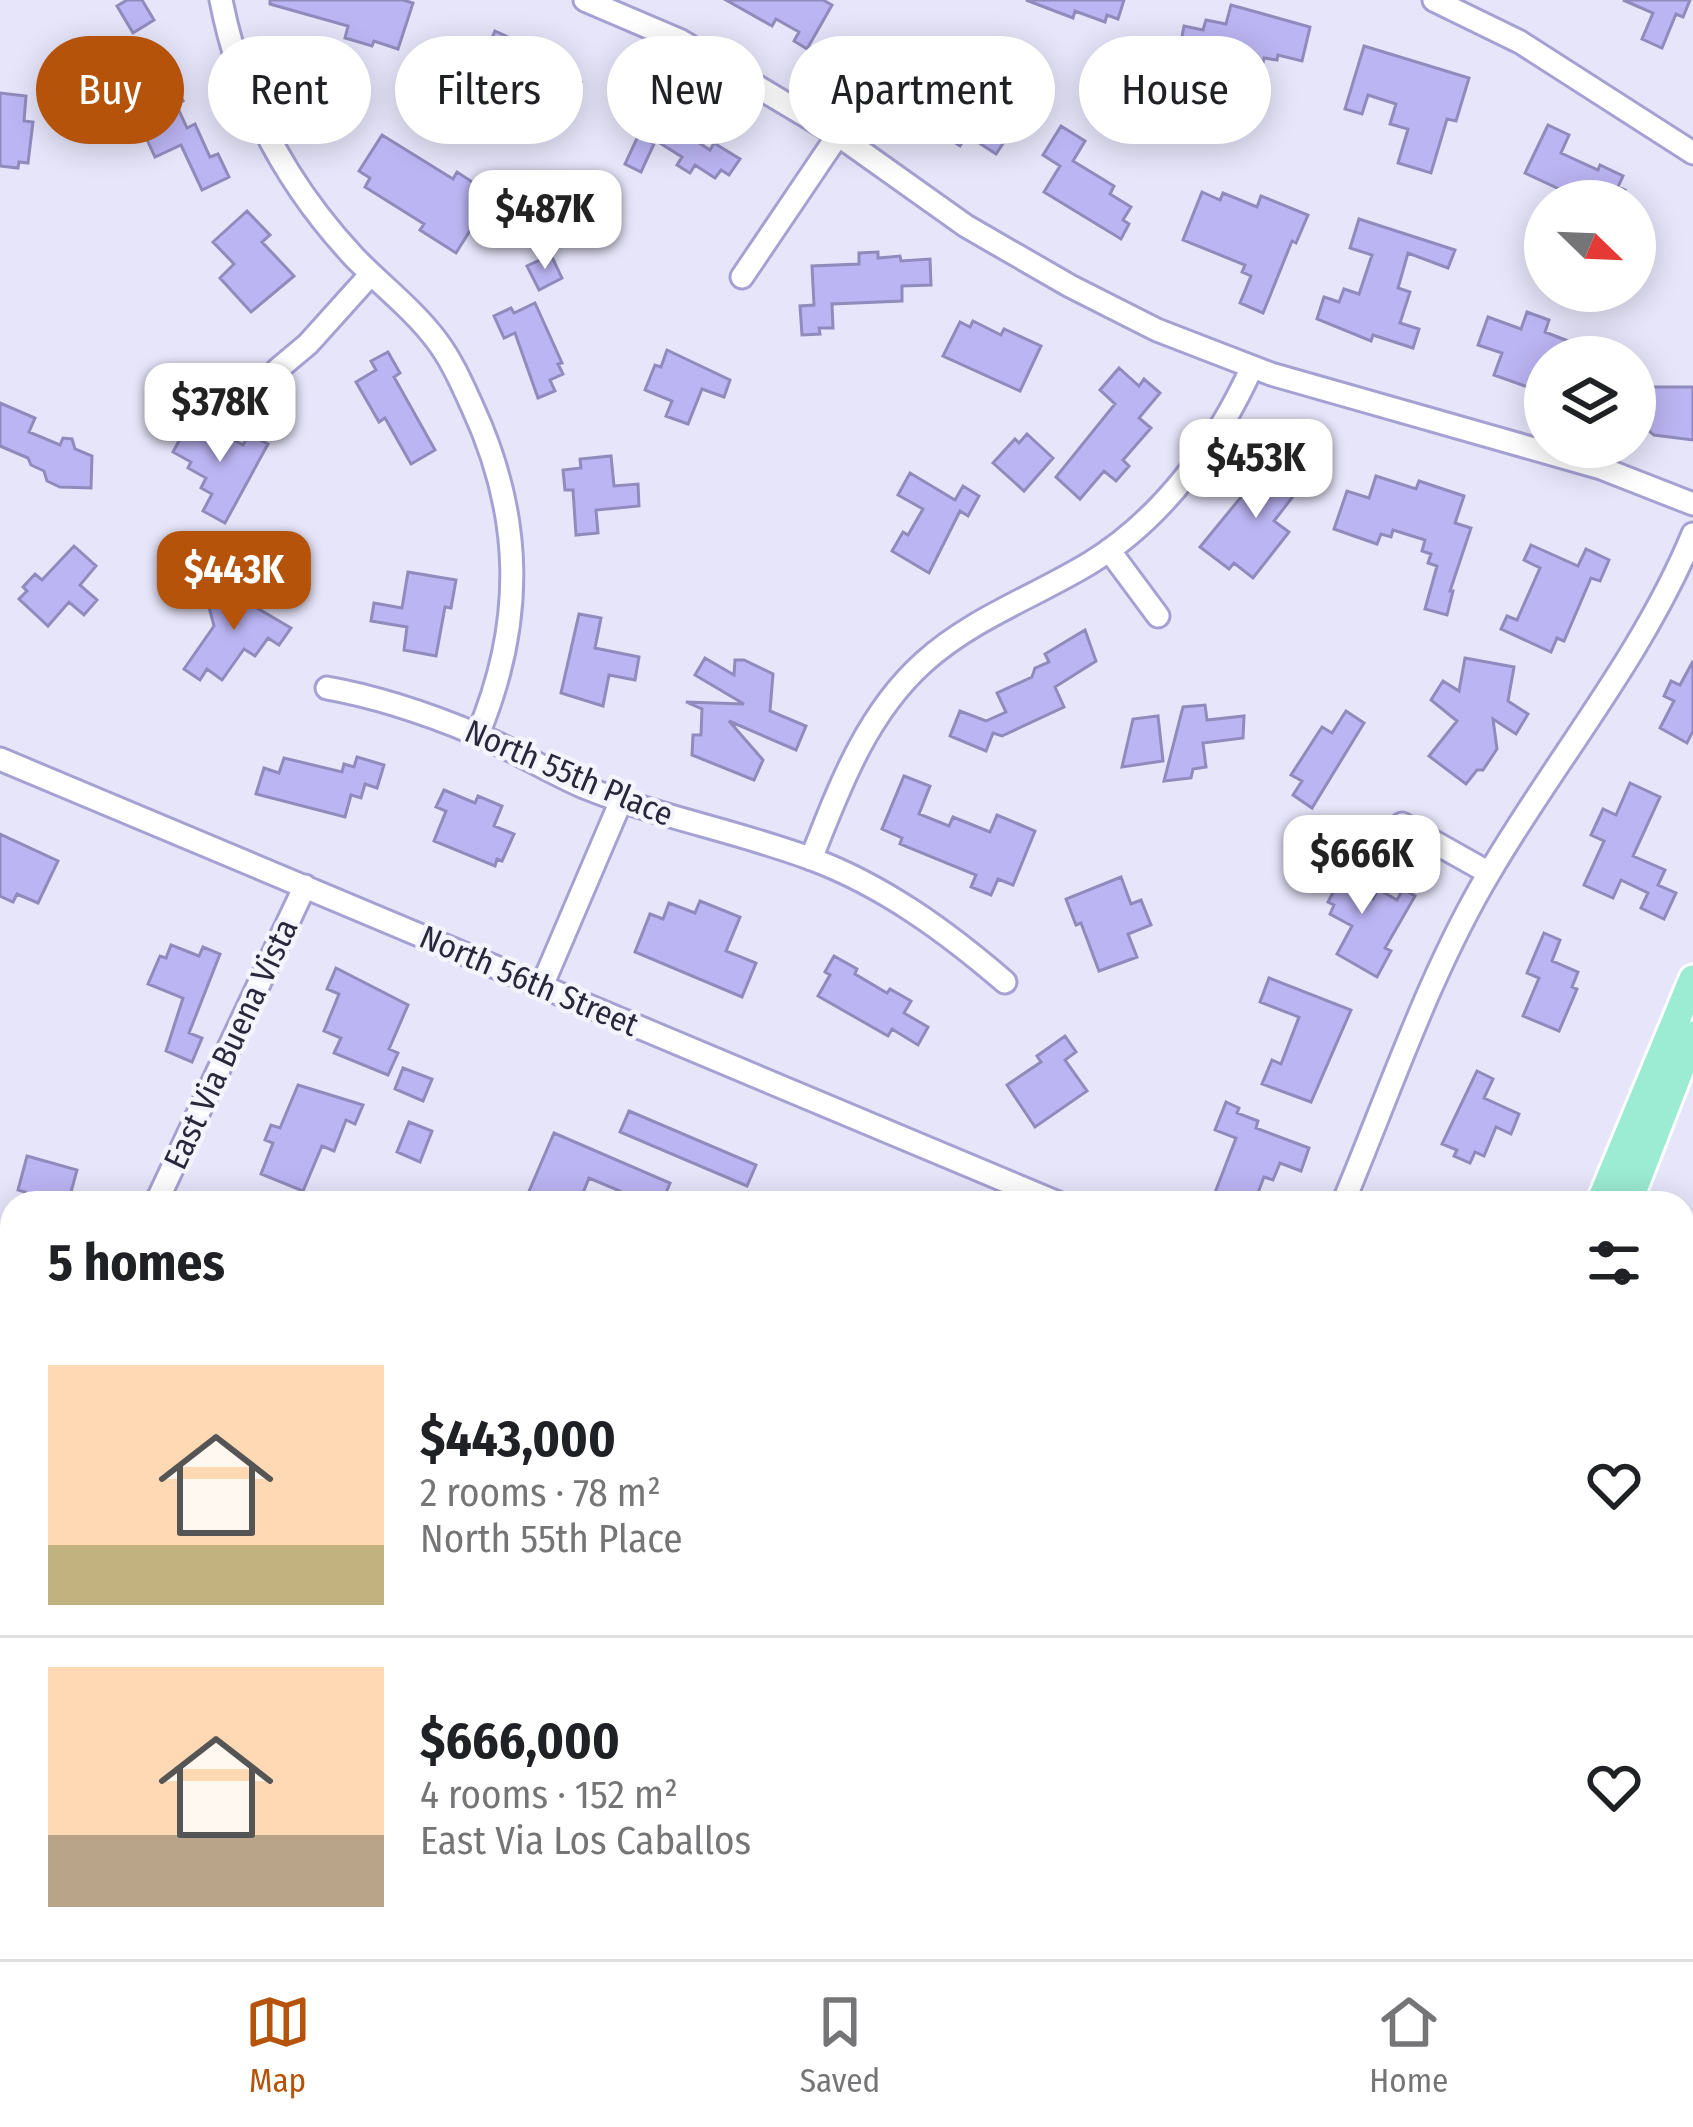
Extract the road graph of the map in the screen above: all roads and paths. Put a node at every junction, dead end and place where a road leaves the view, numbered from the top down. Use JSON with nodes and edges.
{"nodes":[{"id":1,"x":221,"y":0,"type":"edge"},
{"id":2,"x":585,"y":0,"type":"edge"},
{"id":3,"x":1434,"y":0,"type":"edge"},
{"id":4,"x":789,"y":106,"type":"edge"},
{"id":5,"x":832,"y":144,"type":"edge"},
{"id":6,"x":851,"y":144,"type":"edge"},
{"id":7,"x":1693,"y":153,"type":"edge"},
{"id":8,"x":371,"y":274,"type":"junction"},
{"id":9,"x":742,"y":277,"type":"dead end"},
{"id":10,"x":1252,"y":368,"type":"junction"},
{"id":11,"x":278,"y":370,"type":"dead end"},
{"id":12,"x":1693,"y":504,"type":"edge"},
{"id":13,"x":1693,"y":534,"type":"edge"},
{"id":14,"x":1109,"y":550,"type":"junction"},
{"id":15,"x":1158,"y":616,"type":"dead end"},
{"id":16,"x":327,"y":688,"type":"dead end"},
{"id":17,"x":478,"y":734,"type":"junction"},
{"id":18,"x":0,"y":759,"type":"edge"},
{"id":19,"x":622,"y":801,"type":"junction"},
{"id":20,"x":1402,"y":824,"type":"dead end"},
{"id":21,"x":811,"y":859,"type":"junction"},
{"id":22,"x":1489,"y":873,"type":"junction"},
{"id":23,"x":305,"y":886,"type":"junction"},
{"id":24,"x":1693,"y":979,"type":"edge"},
{"id":25,"x":1005,"y":982,"type":"dead end"},
{"id":26,"x":541,"y":988,"type":"junction"},
{"id":27,"x":1693,"y":1035,"type":"edge"},
{"id":28,"x":162,"y":1191,"type":"edge"},
{"id":29,"x":1029,"y":1191,"type":"edge"},
{"id":30,"x":1348,"y":1191,"type":"edge"},
{"id":31,"x":1605,"y":1191,"type":"edge"},
{"id":32,"x":1633,"y":1191,"type":"edge"}],
"edges":[{"from":1,"to":8,"type":"street"},
{"from":2,"to":4,"type":"street"},
{"from":3,"to":7,"type":"street"},
{"from":5,"to":9,"type":"street"},
{"from":6,"to":10,"type":"street"},
{"from":8,"to":11,"type":"street"},
{"from":8,"to":17,"type":"street"},
{"from":10,"to":12,"type":"street"},
{"from":10,"to":14,"type":"street"},
{"from":13,"to":22,"type":"street"},
{"from":14,"to":15,"type":"street"},
{"from":14,"to":21,"type":"street"},
{"from":16,"to":17,"type":"street","name":"North 55th Place"},
{"from":17,"to":19,"type":"street","name":"North 55th Place"},
{"from":18,"to":23,"type":"street","name":"North 56th Street"},
{"from":19,"to":21,"type":"street","name":"North 55th Place"},
{"from":19,"to":26,"type":"street"},
{"from":20,"to":22,"type":"street"},
{"from":21,"to":25,"type":"street","name":"North 55th Place"},
{"from":22,"to":30,"type":"street"},
{"from":23,"to":26,"type":"street","name":"North 56th Street"},
{"from":23,"to":28,"type":"street","name":"East Via Buena Vista"},
{"from":24,"to":31,"type":"main road"},
{"from":26,"to":29,"type":"street","name":"North 56th Street"},
{"from":27,"to":32,"type":"main road"}]}
